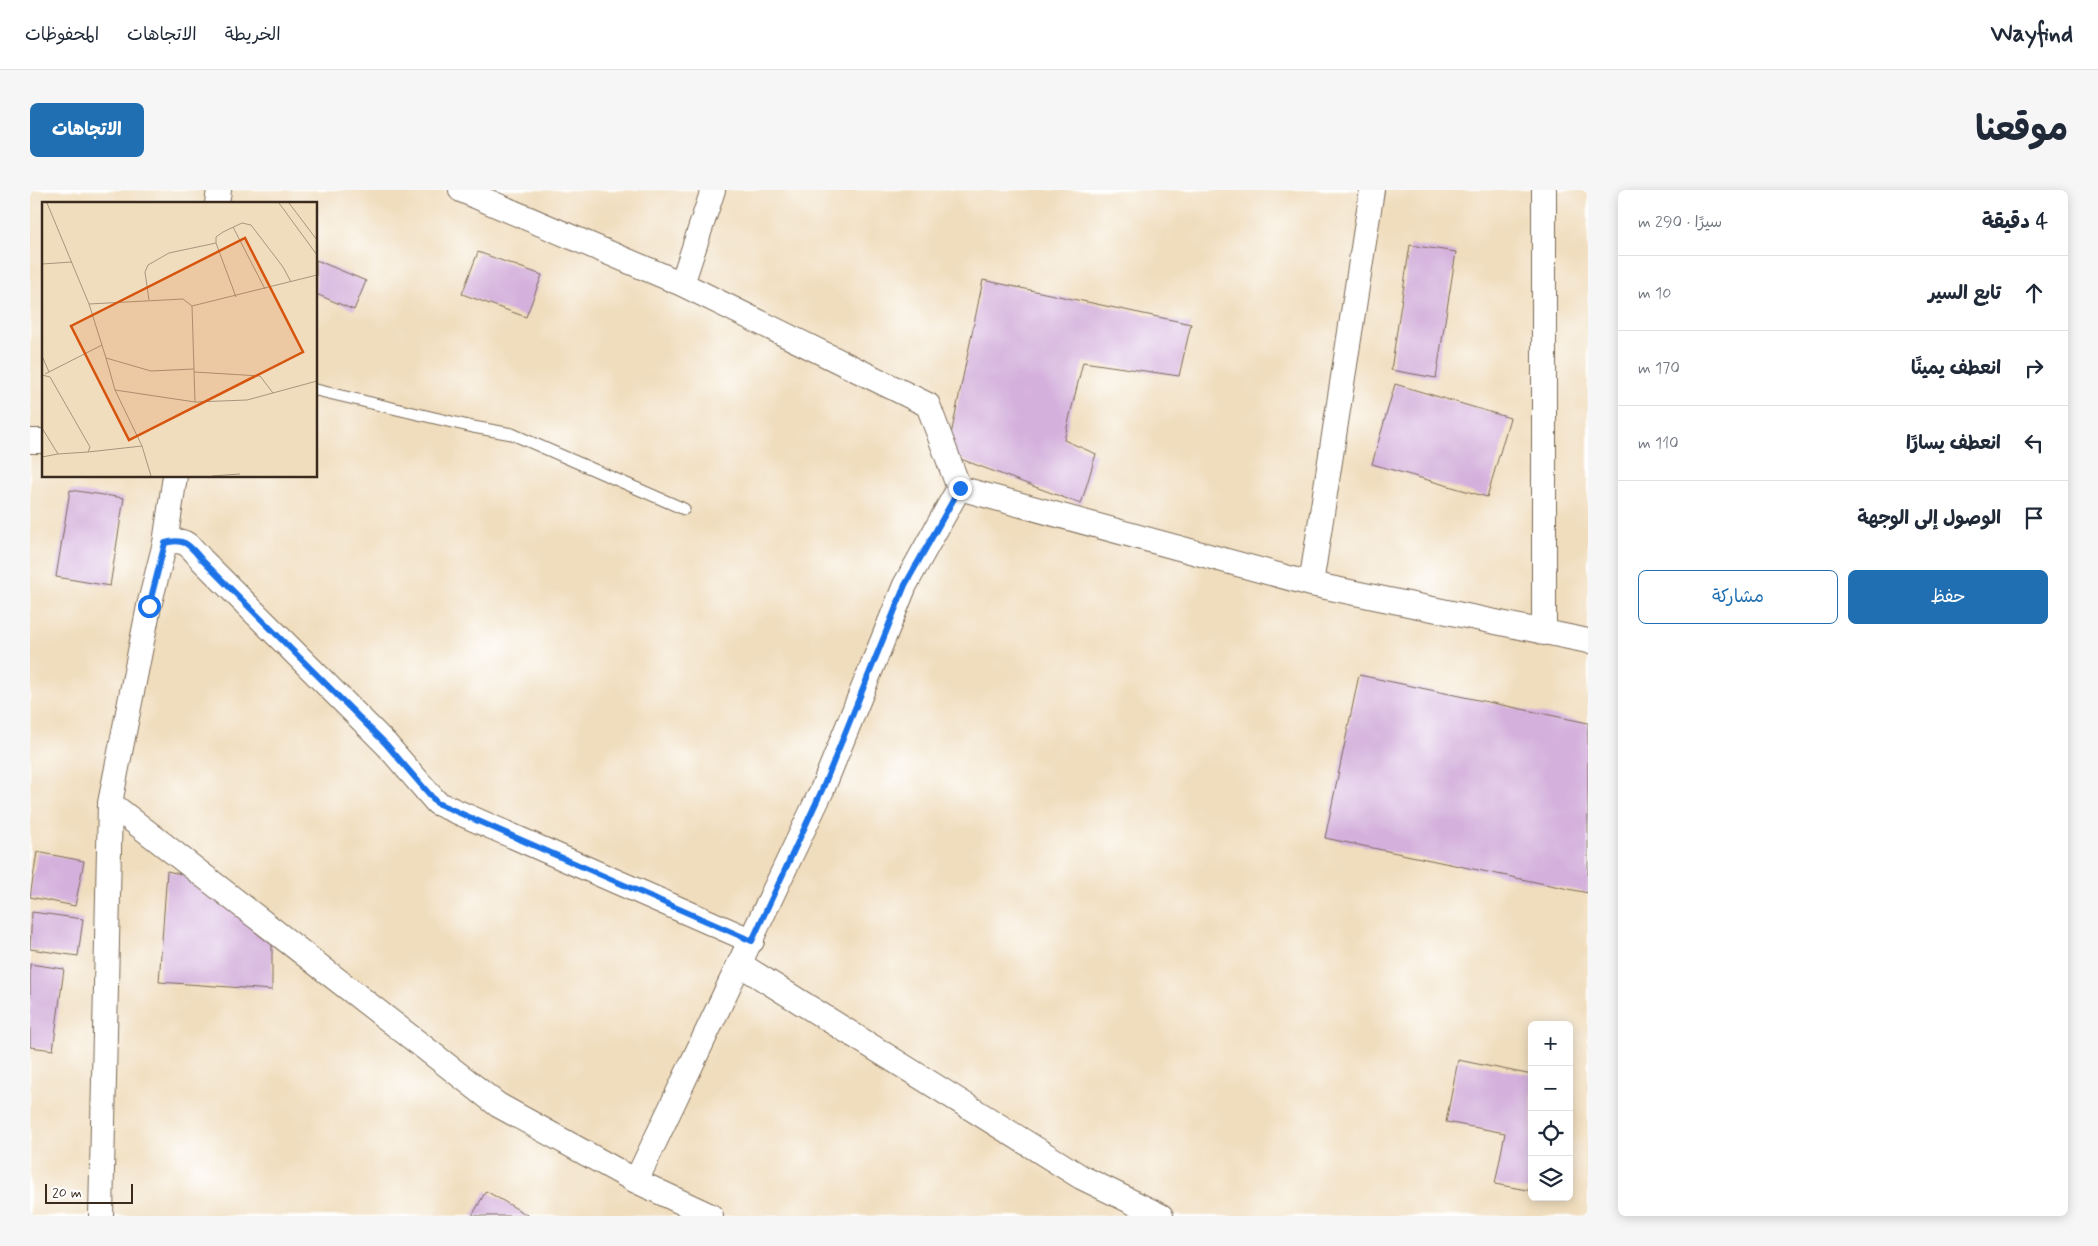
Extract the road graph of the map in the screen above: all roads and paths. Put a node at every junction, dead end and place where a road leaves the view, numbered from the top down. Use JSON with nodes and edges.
{"nodes":[{"id":1,"x":461,"y":190,"type":"edge"},
{"id":2,"x":713,"y":190,"type":"edge"},
{"id":3,"x":1372,"y":190,"type":"edge"},
{"id":4,"x":1544,"y":190,"type":"edge"},
{"id":5,"x":682,"y":284,"type":"junction"},
{"id":6,"x":318,"y":390,"type":"edge"},
{"id":7,"x":175,"y":478,"type":"edge"},
{"id":8,"x":960,"y":488,"type":"junction"},
{"id":9,"x":684,"y":509,"type":"dead end"},
{"id":10,"x":165,"y":543,"type":"junction"},
{"id":11,"x":1311,"y":584,"type":"junction"},
{"id":12,"x":1544,"y":633,"type":"junction"},
{"id":13,"x":1588,"y":641,"type":"edge"},
{"id":14,"x":110,"y":803,"type":"junction"},
{"id":15,"x":752,"y":941,"type":"junction"},
{"id":16,"x":741,"y":965,"type":"junction"},
{"id":17,"x":636,"y":1181,"type":"junction"},
{"id":18,"x":101,"y":1216,"type":"edge"},
{"id":19,"x":711,"y":1216,"type":"edge"},
{"id":20,"x":1160,"y":1216,"type":"edge"}],
"edges":[{"from":1,"to":5,"type":"street"},
{"from":2,"to":5,"type":"street"},
{"from":3,"to":11,"type":"street"},
{"from":4,"to":12,"type":"street"},
{"from":5,"to":8,"type":"street"},
{"from":6,"to":9,"type":"lane"},
{"from":7,"to":10,"type":"street"},
{"from":8,"to":11,"type":"street"},
{"from":8,"to":15,"type":"street"},
{"from":10,"to":14,"type":"street"},
{"from":10,"to":15,"type":"street"},
{"from":11,"to":12,"type":"street"},
{"from":12,"to":13,"type":"street"},
{"from":14,"to":17,"type":"street"},
{"from":14,"to":18,"type":"street"},
{"from":15,"to":16,"type":"street"},
{"from":16,"to":17,"type":"street"},
{"from":16,"to":20,"type":"street"},
{"from":17,"to":19,"type":"street"}]}
